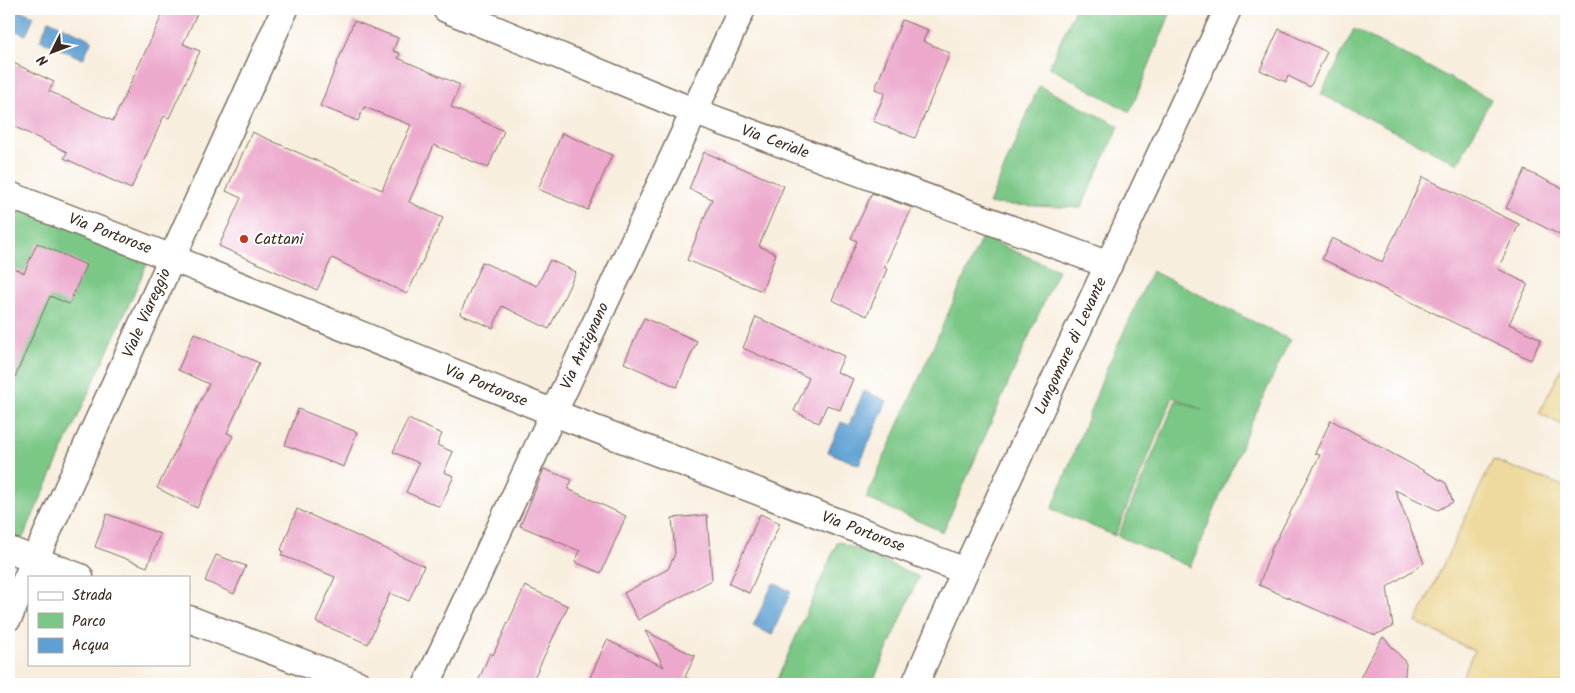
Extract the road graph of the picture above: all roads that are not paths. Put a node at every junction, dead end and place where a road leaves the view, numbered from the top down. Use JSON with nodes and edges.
{"nodes":[{"id":1,"x":285,"y":9,"type":"edge"},
{"id":2,"x":446,"y":9,"type":"edge"},
{"id":3,"x":742,"y":9,"type":"edge"},
{"id":4,"x":1228,"y":9,"type":"edge"},
{"id":5,"x":693,"y":111,"type":"junction"},
{"id":6,"x":9,"y":195,"type":"edge"},
{"id":7,"x":172,"y":258,"type":"junction"},
{"id":8,"x":1109,"y":265,"type":"junction"},
{"id":9,"x":554,"y":413,"type":"junction"},
{"id":10,"x":9,"y":550,"type":"edge"},
{"id":11,"x":35,"y":560,"type":"junction"},
{"id":12,"x":965,"y":571,"type":"junction"},
{"id":13,"x":77,"y":576,"type":"edge"},
{"id":14,"x":9,"y":617,"type":"edge"},
{"id":15,"x":190,"y":619,"type":"edge"},
{"id":16,"x":358,"y":684,"type":"edge"},
{"id":17,"x":427,"y":684,"type":"edge"},
{"id":18,"x":915,"y":684,"type":"edge"}],
"edges":[{"from":1,"to":7,"type":"street","name":"Viale Viareggio"},
{"from":2,"to":5,"type":"street","name":"Via Ceriale"},
{"from":3,"to":5,"type":"street","name":"Via Antignano"},
{"from":4,"to":8,"type":"street","name":"Lungomare di Levante"},
{"from":5,"to":8,"type":"street","name":"Via Ceriale"},
{"from":5,"to":9,"type":"street","name":"Via Antignano"},
{"from":6,"to":7,"type":"street","name":"Via Portorose"},
{"from":7,"to":9,"type":"street","name":"Via Portorose"},
{"from":7,"to":11,"type":"street","name":"Viale Viareggio"},
{"from":8,"to":12,"type":"street","name":"Lungomare di Levante"},
{"from":9,"to":12,"type":"street","name":"Via Portorose"},
{"from":9,"to":17,"type":"street","name":"Via Antignano"},
{"from":10,"to":11,"type":"street"},
{"from":11,"to":13,"type":"street"},
{"from":11,"to":14,"type":"street","name":"Viale Viareggio"},
{"from":12,"to":18,"type":"street","name":"Lungomare di Levante"},
{"from":15,"to":16,"type":"street"}]}
